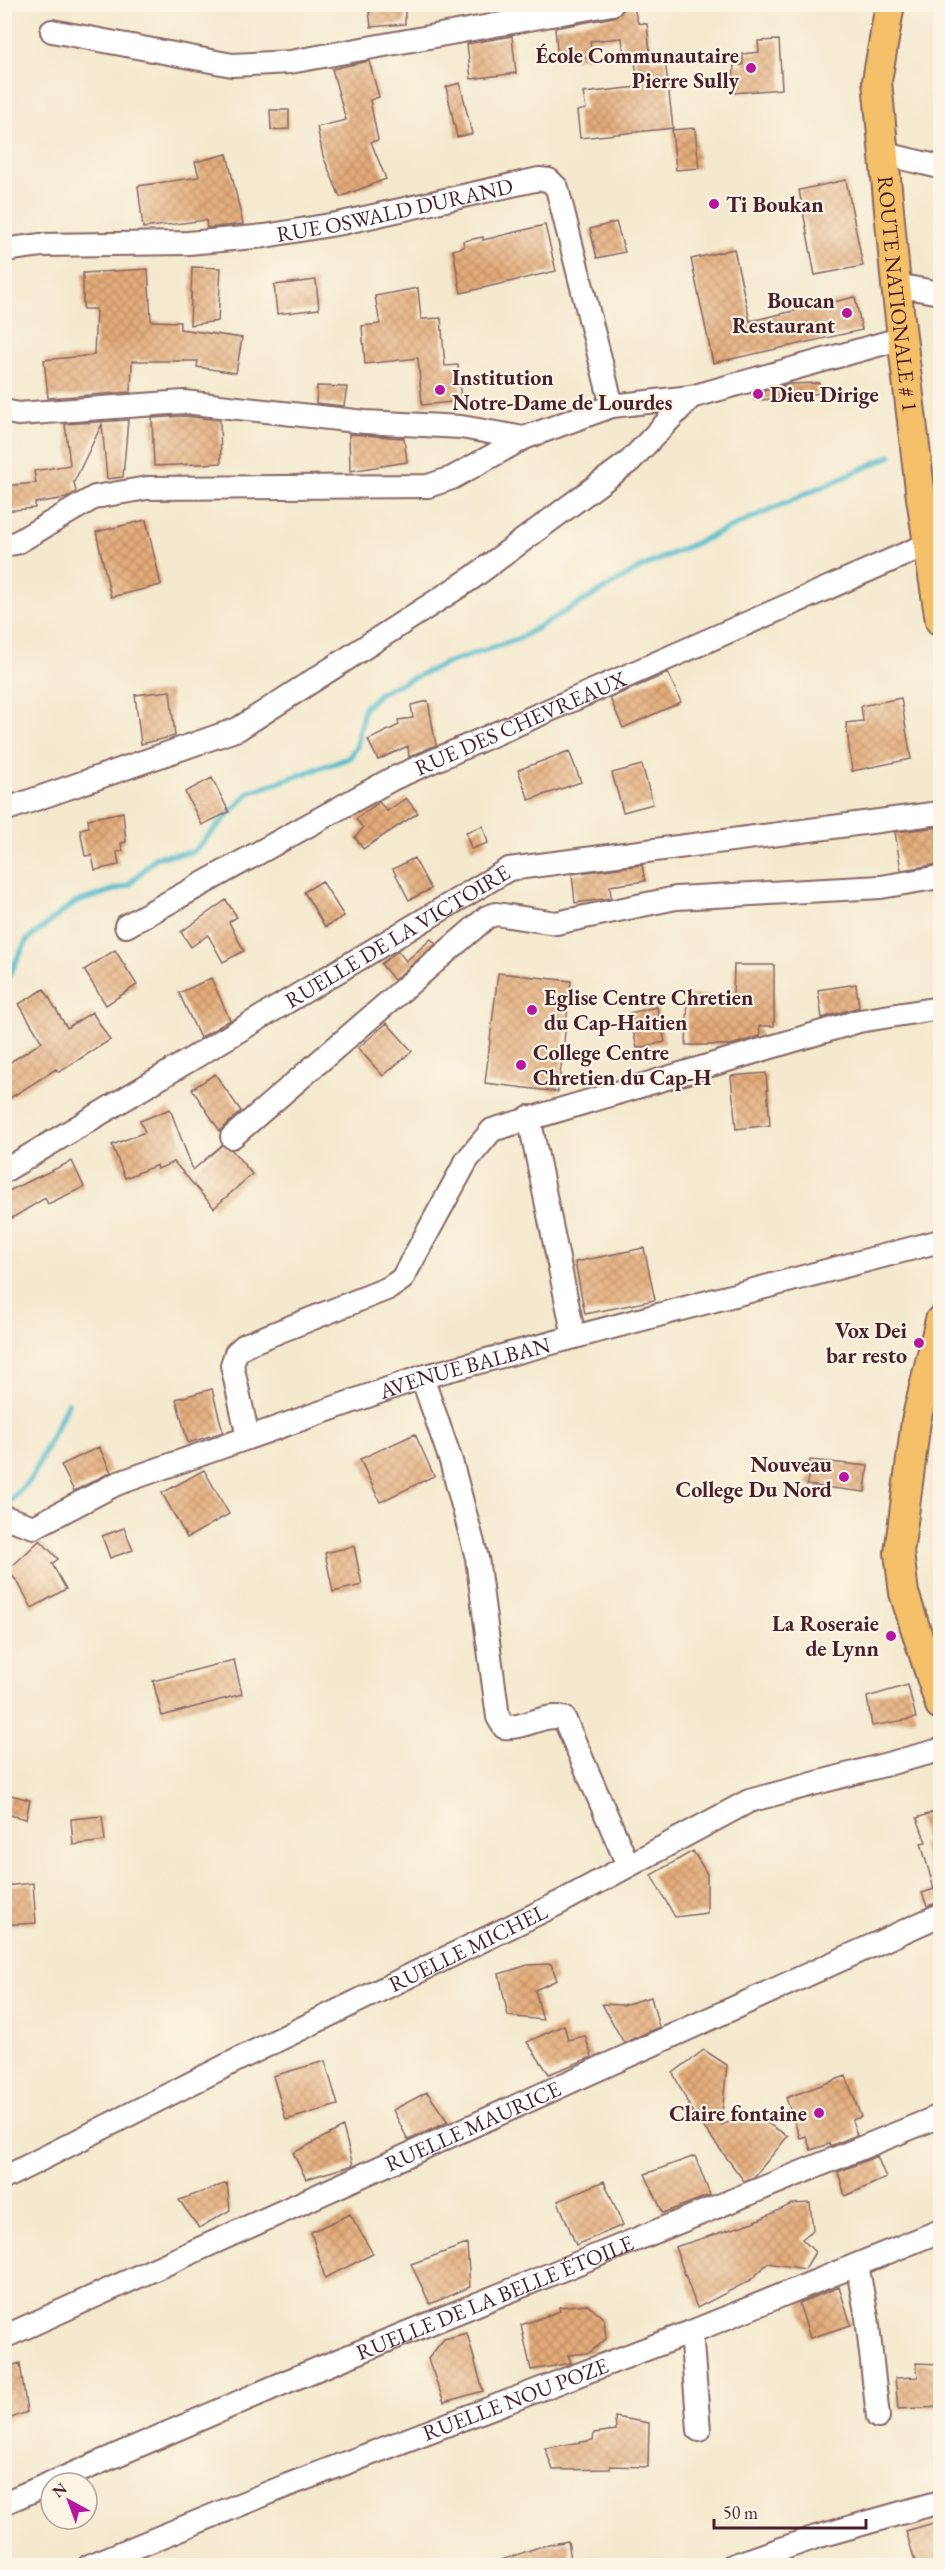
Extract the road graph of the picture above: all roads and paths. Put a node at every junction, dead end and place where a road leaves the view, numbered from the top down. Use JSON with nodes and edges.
{"nodes":[{"id":1,"x":612,"y":4,"type":"edge"},
{"id":2,"x":890,"y":4,"type":"edge"},
{"id":3,"x":52,"y":31,"type":"dead end"},
{"id":4,"x":885,"y":154,"type":"junction"},
{"id":5,"x":940,"y":167,"type":"edge"},
{"id":6,"x":4,"y":250,"type":"edge"},
{"id":7,"x":896,"y":285,"type":"junction"},
{"id":8,"x":940,"y":293,"type":"edge"},
{"id":9,"x":903,"y":338,"type":"junction"},
{"id":10,"x":691,"y":397,"type":"junction"},
{"id":11,"x":612,"y":406,"type":"junction"},
{"id":12,"x":4,"y":411,"type":"edge"},
{"id":13,"x":524,"y":438,"type":"junction"},
{"id":14,"x":931,"y":498,"type":"edge"},
{"id":15,"x":928,"y":544,"type":"junction"},
{"id":16,"x":4,"y":545,"type":"edge"},
{"id":17,"x":940,"y":621,"type":"edge"},
{"id":18,"x":4,"y":810,"type":"edge"},
{"id":19,"x":940,"y":813,"type":"edge"},
{"id":20,"x":940,"y":877,"type":"edge"},
{"id":21,"x":126,"y":926,"type":"dead end"},
{"id":22,"x":940,"y":1008,"type":"edge"},
{"id":23,"x":529,"y":1117,"type":"junction"},
{"id":24,"x":232,"y":1137,"type":"dead end"},
{"id":25,"x":4,"y":1171,"type":"edge"},
{"id":26,"x":940,"y":1242,"type":"edge"},
{"id":27,"x":940,"y":1320,"type":"edge"},
{"id":28,"x":574,"y":1337,"type":"junction"},
{"id":29,"x":422,"y":1377,"type":"junction"},
{"id":30,"x":248,"y":1437,"type":"junction"},
{"id":31,"x":4,"y":1516,"type":"edge"},
{"id":32,"x":939,"y":1698,"type":"edge"},
{"id":33,"x":940,"y":1750,"type":"edge"},
{"id":34,"x":628,"y":1865,"type":"junction"},
{"id":35,"x":940,"y":1915,"type":"edge"},
{"id":36,"x":940,"y":2116,"type":"edge"},
{"id":37,"x":4,"y":2178,"type":"edge"},
{"id":38,"x":940,"y":2231,"type":"edge"},
{"id":39,"x":857,"y":2265,"type":"junction"},
{"id":40,"x":691,"y":2332,"type":"junction"},
{"id":41,"x":4,"y":2337,"type":"edge"},
{"id":42,"x":878,"y":2417,"type":"dead end"},
{"id":43,"x":699,"y":2430,"type":"dead end"},
{"id":44,"x":79,"y":2471,"type":"edge"},
{"id":45,"x":39,"y":2488,"type":"edge"},
{"id":46,"x":940,"y":2502,"type":"edge"},
{"id":47,"x":4,"y":2503,"type":"edge"},
{"id":48,"x":89,"y":2565,"type":"edge"},
{"id":49,"x":732,"y":2565,"type":"edge"}],
"edges":[{"from":1,"to":3,"type":"street"},
{"from":2,"to":4,"type":"main road","name":"ROUTE NATIONALE # 1"},
{"from":4,"to":5,"type":"street"},
{"from":4,"to":7,"type":"main road","name":"ROUTE NATIONALE # 1"},
{"from":6,"to":11,"type":"street","name":"RUE OSWALD DURAND"},
{"from":7,"to":8,"type":"street"},
{"from":7,"to":9,"type":"main road","name":"ROUTE NATIONALE # 1"},
{"from":9,"to":10,"type":"street"},
{"from":9,"to":14,"type":"main road","name":"ROUTE NATIONALE # 1"},
{"from":10,"to":11,"type":"street"},
{"from":10,"to":18,"type":"street"},
{"from":11,"to":13,"type":"street"},
{"from":12,"to":13,"type":"street"},
{"from":13,"to":16,"type":"street"},
{"from":14,"to":15,"type":"main road","name":"ROUTE NATIONALE # 1"},
{"from":15,"to":17,"type":"main road","name":"ROUTE NATIONALE # 1"},
{"from":15,"to":21,"type":"street","name":"RUE DES CHEVREAUX"},
{"from":19,"to":25,"type":"street","name":"RUELLE DE LA VICTOIRE"},
{"from":20,"to":24,"type":"street"},
{"from":22,"to":23,"type":"street"},
{"from":23,"to":28,"type":"street"},
{"from":23,"to":30,"type":"street"},
{"from":26,"to":28,"type":"street","name":"AVENUE BALBAN"},
{"from":27,"to":32,"type":"main road"},
{"from":28,"to":29,"type":"street","name":"AVENUE BALBAN"},
{"from":29,"to":30,"type":"street","name":"AVENUE BALBAN"},
{"from":29,"to":34,"type":"street"},
{"from":30,"to":31,"type":"street","name":"AVENUE BALBAN"},
{"from":33,"to":34,"type":"street","name":"RUELLE MICHEL"},
{"from":34,"to":37,"type":"street","name":"RUELLE MICHEL"},
{"from":35,"to":41,"type":"street","name":"RUELLE MAURICE"},
{"from":36,"to":44,"type":"street","name":"RUELLE DE LA BELLE ÉTOILE"},
{"from":38,"to":39,"type":"street","name":"RUELLE NOU POZE"},
{"from":39,"to":40,"type":"street","name":"RUELLE NOU POZE"},
{"from":39,"to":42,"type":"street"},
{"from":40,"to":43,"type":"street"},
{"from":40,"to":48,"type":"street","name":"RUELLE NOU POZE"},
{"from":45,"to":47,"type":"street","name":"RUELLE DE LA BELLE ÉTOILE"},
{"from":46,"to":49,"type":"street"}]}
